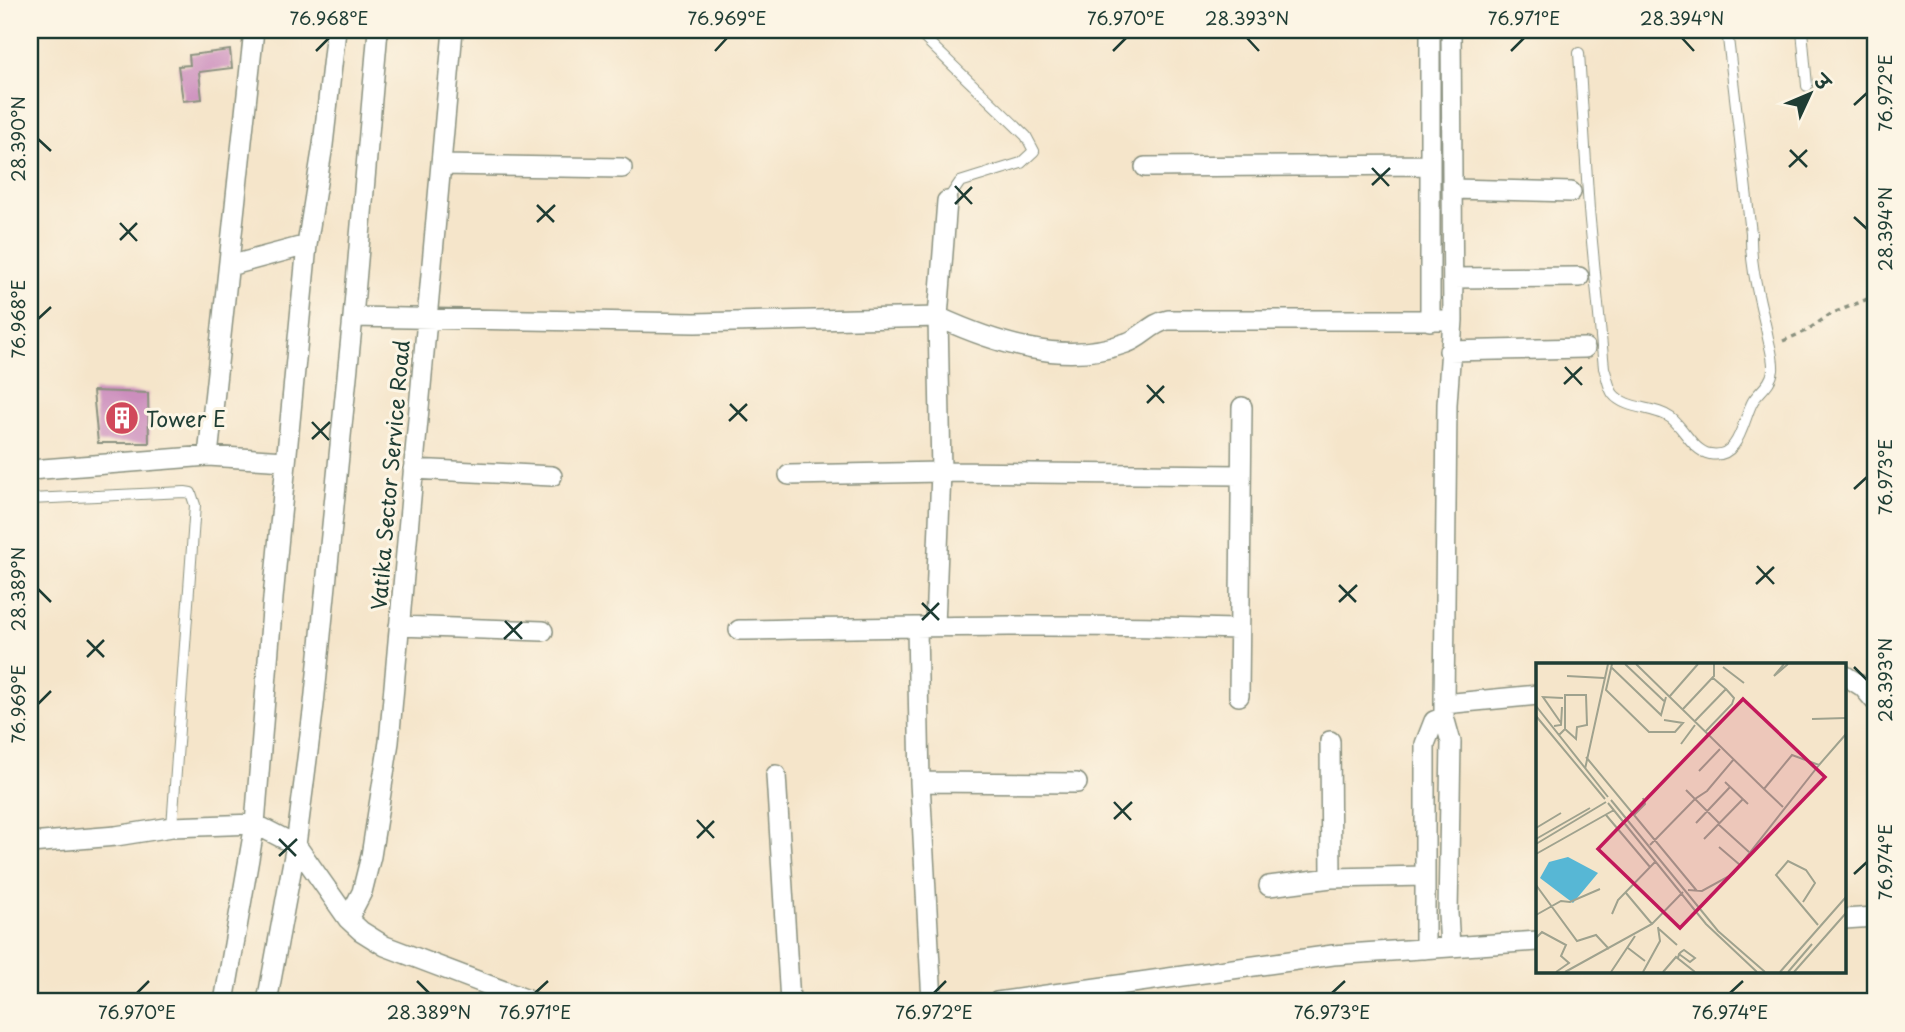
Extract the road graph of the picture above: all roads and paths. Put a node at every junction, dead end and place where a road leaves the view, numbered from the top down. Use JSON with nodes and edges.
{"nodes":[{"id":1,"x":254,"y":30,"type":"edge"},
{"id":2,"x":336,"y":30,"type":"edge"},
{"id":3,"x":378,"y":30,"type":"edge"},
{"id":4,"x":453,"y":30,"type":"edge"},
{"id":5,"x":916,"y":30,"type":"edge"},
{"id":6,"x":1430,"y":30,"type":"edge"},
{"id":7,"x":1451,"y":30,"type":"edge"},
{"id":8,"x":1727,"y":30,"type":"edge"},
{"id":9,"x":1802,"y":30,"type":"edge"},
{"id":10,"x":1579,"y":53,"type":"dead end"},
{"id":11,"x":1807,"y":86,"type":"dead end"},
{"id":12,"x":441,"y":165,"type":"junction"},
{"id":13,"x":1430,"y":165,"type":"junction"},
{"id":14,"x":1145,"y":167,"type":"dead end"},
{"id":15,"x":622,"y":168,"type":"dead end"},
{"id":16,"x":1453,"y":190,"type":"junction"},
{"id":17,"x":1571,"y":192,"type":"dead end"},
{"id":18,"x":947,"y":201,"type":"joint"},
{"id":19,"x":307,"y":245,"type":"junction"},
{"id":20,"x":229,"y":266,"type":"junction"},
{"id":21,"x":1579,"y":277,"type":"dead end"},
{"id":22,"x":1453,"y":278,"type":"junction"},
{"id":23,"x":1875,"y":296,"type":"edge"},
{"id":24,"x":353,"y":317,"type":"junction"},
{"id":25,"x":938,"y":317,"type":"junction"},
{"id":26,"x":426,"y":318,"type":"junction"},
{"id":27,"x":1454,"y":320,"type":"junction"},
{"id":28,"x":1430,"y":321,"type":"junction"},
{"id":29,"x":1770,"y":347,"type":"junction"},
{"id":30,"x":1585,"y":348,"type":"dead end"},
{"id":31,"x":1449,"y":351,"type":"junction"},
{"id":32,"x":1242,"y":407,"type":"dead end"},
{"id":33,"x":208,"y":456,"type":"junction"},
{"id":34,"x":286,"y":461,"type":"junction"},
{"id":35,"x":413,"y":469,"type":"junction"},
{"id":36,"x":30,"y":470,"type":"edge"},
{"id":37,"x":941,"y":472,"type":"junction"},
{"id":38,"x":789,"y":475,"type":"dead end"},
{"id":39,"x":1240,"y":475,"type":"junction"},
{"id":40,"x":552,"y":476,"type":"dead end"},
{"id":41,"x":30,"y":499,"type":"edge"},
{"id":42,"x":399,"y":626,"type":"junction"},
{"id":43,"x":926,"y":626,"type":"junction"},
{"id":44,"x":738,"y":630,"type":"dead end"},
{"id":45,"x":543,"y":631,"type":"dead end"},
{"id":46,"x":1239,"y":632,"type":"junction"},
{"id":47,"x":1846,"y":676,"type":"edge"},
{"id":48,"x":1536,"y":695,"type":"edge"},
{"id":49,"x":1238,"y":696,"type":"dead end"},
{"id":50,"x":1875,"y":701,"type":"edge"},
{"id":51,"x":1444,"y":711,"type":"junction"},
{"id":52,"x":1330,"y":741,"type":"dead end"},
{"id":53,"x":776,"y":775,"type":"dead end"},
{"id":54,"x":920,"y":782,"type":"junction"},
{"id":55,"x":1077,"y":783,"type":"dead end"},
{"id":56,"x":255,"y":824,"type":"junction"},
{"id":57,"x":172,"y":827,"type":"junction"},
{"id":58,"x":30,"y":843,"type":"edge"},
{"id":59,"x":296,"y":845,"type":"junction"},
{"id":60,"x":1425,"y":876,"type":"junction"},
{"id":61,"x":1331,"y":878,"type":"junction"},
{"id":62,"x":1269,"y":886,"type":"dead end"},
{"id":63,"x":1875,"y":917,"type":"edge"},
{"id":64,"x":348,"y":919,"type":"junction"},
{"id":65,"x":1846,"y":919,"type":"edge"},
{"id":66,"x":1536,"y":941,"type":"edge"},
{"id":67,"x":1450,"y":947,"type":"junction"},
{"id":68,"x":1425,"y":949,"type":"junction"},
{"id":69,"x":224,"y":1002,"type":"edge"},
{"id":70,"x":267,"y":1002,"type":"edge"},
{"id":71,"x":533,"y":1002,"type":"edge"},
{"id":72,"x":790,"y":1002,"type":"edge"},
{"id":73,"x":932,"y":1002,"type":"edge"},
{"id":74,"x":997,"y":1002,"type":"edge"}],
"edges":[{"from":1,"to":20,"type":"street"},
{"from":2,"to":19,"type":"street"},
{"from":3,"to":24,"type":"street"},
{"from":4,"to":12,"type":"street","name":"Vatika Sector Service Road"},
{"from":5,"to":18,"type":"lane"},
{"from":6,"to":13,"type":"street"},
{"from":7,"to":16,"type":"street"},
{"from":8,"to":29,"type":"lane"},
{"from":9,"to":11,"type":"lane"},
{"from":10,"to":29,"type":"lane"},
{"from":12,"to":15,"type":"street"},
{"from":12,"to":26,"type":"street","name":"Vatika Sector Service Road"},
{"from":13,"to":14,"type":"street"},
{"from":13,"to":28,"type":"street"},
{"from":16,"to":17,"type":"street"},
{"from":16,"to":22,"type":"street"},
{"from":18,"to":25,"type":"street"},
{"from":19,"to":20,"type":"street"},
{"from":19,"to":34,"type":"street"},
{"from":20,"to":33,"type":"street"},
{"from":21,"to":22,"type":"street"},
{"from":22,"to":27,"type":"street"},
{"from":23,"to":29,"type":"path"},
{"from":24,"to":26,"type":"street"},
{"from":24,"to":59,"type":"street"},
{"from":25,"to":26,"type":"street"},
{"from":25,"to":28,"type":"street"},
{"from":25,"to":37,"type":"street"},
{"from":26,"to":35,"type":"street","name":"Vatika Sector Service Road"},
{"from":27,"to":28,"type":"street"},
{"from":27,"to":31,"type":"street"},
{"from":30,"to":31,"type":"street"},
{"from":31,"to":51,"type":"street"},
{"from":32,"to":39,"type":"street"},
{"from":33,"to":34,"type":"street"},
{"from":33,"to":36,"type":"street"},
{"from":34,"to":56,"type":"street"},
{"from":35,"to":40,"type":"street"},
{"from":35,"to":42,"type":"street","name":"Vatika Sector Service Road"},
{"from":37,"to":38,"type":"street"},
{"from":37,"to":39,"type":"street"},
{"from":37,"to":43,"type":"street"},
{"from":39,"to":46,"type":"street"},
{"from":41,"to":57,"type":"lane"},
{"from":42,"to":45,"type":"street"},
{"from":42,"to":64,"type":"street","name":"Vatika Sector Service Road"},
{"from":43,"to":44,"type":"street"},
{"from":43,"to":46,"type":"street"},
{"from":43,"to":54,"type":"street"},
{"from":46,"to":49,"type":"street"},
{"from":47,"to":50,"type":"street"},
{"from":48,"to":51,"type":"street"},
{"from":51,"to":60,"type":"street"},
{"from":51,"to":67,"type":"street"},
{"from":52,"to":61,"type":"street"},
{"from":53,"to":72,"type":"street"},
{"from":54,"to":55,"type":"street"},
{"from":54,"to":73,"type":"street"},
{"from":56,"to":57,"type":"street"},
{"from":56,"to":59,"type":"street"},
{"from":56,"to":69,"type":"street"},
{"from":57,"to":58,"type":"street"},
{"from":59,"to":64,"type":"street"},
{"from":59,"to":70,"type":"street"},
{"from":60,"to":61,"type":"street"},
{"from":60,"to":68,"type":"street"},
{"from":61,"to":62,"type":"street"},
{"from":63,"to":65,"type":"street"},
{"from":64,"to":71,"type":"street"},
{"from":66,"to":67,"type":"street"},
{"from":67,"to":68,"type":"street"},
{"from":68,"to":74,"type":"street"}]}
